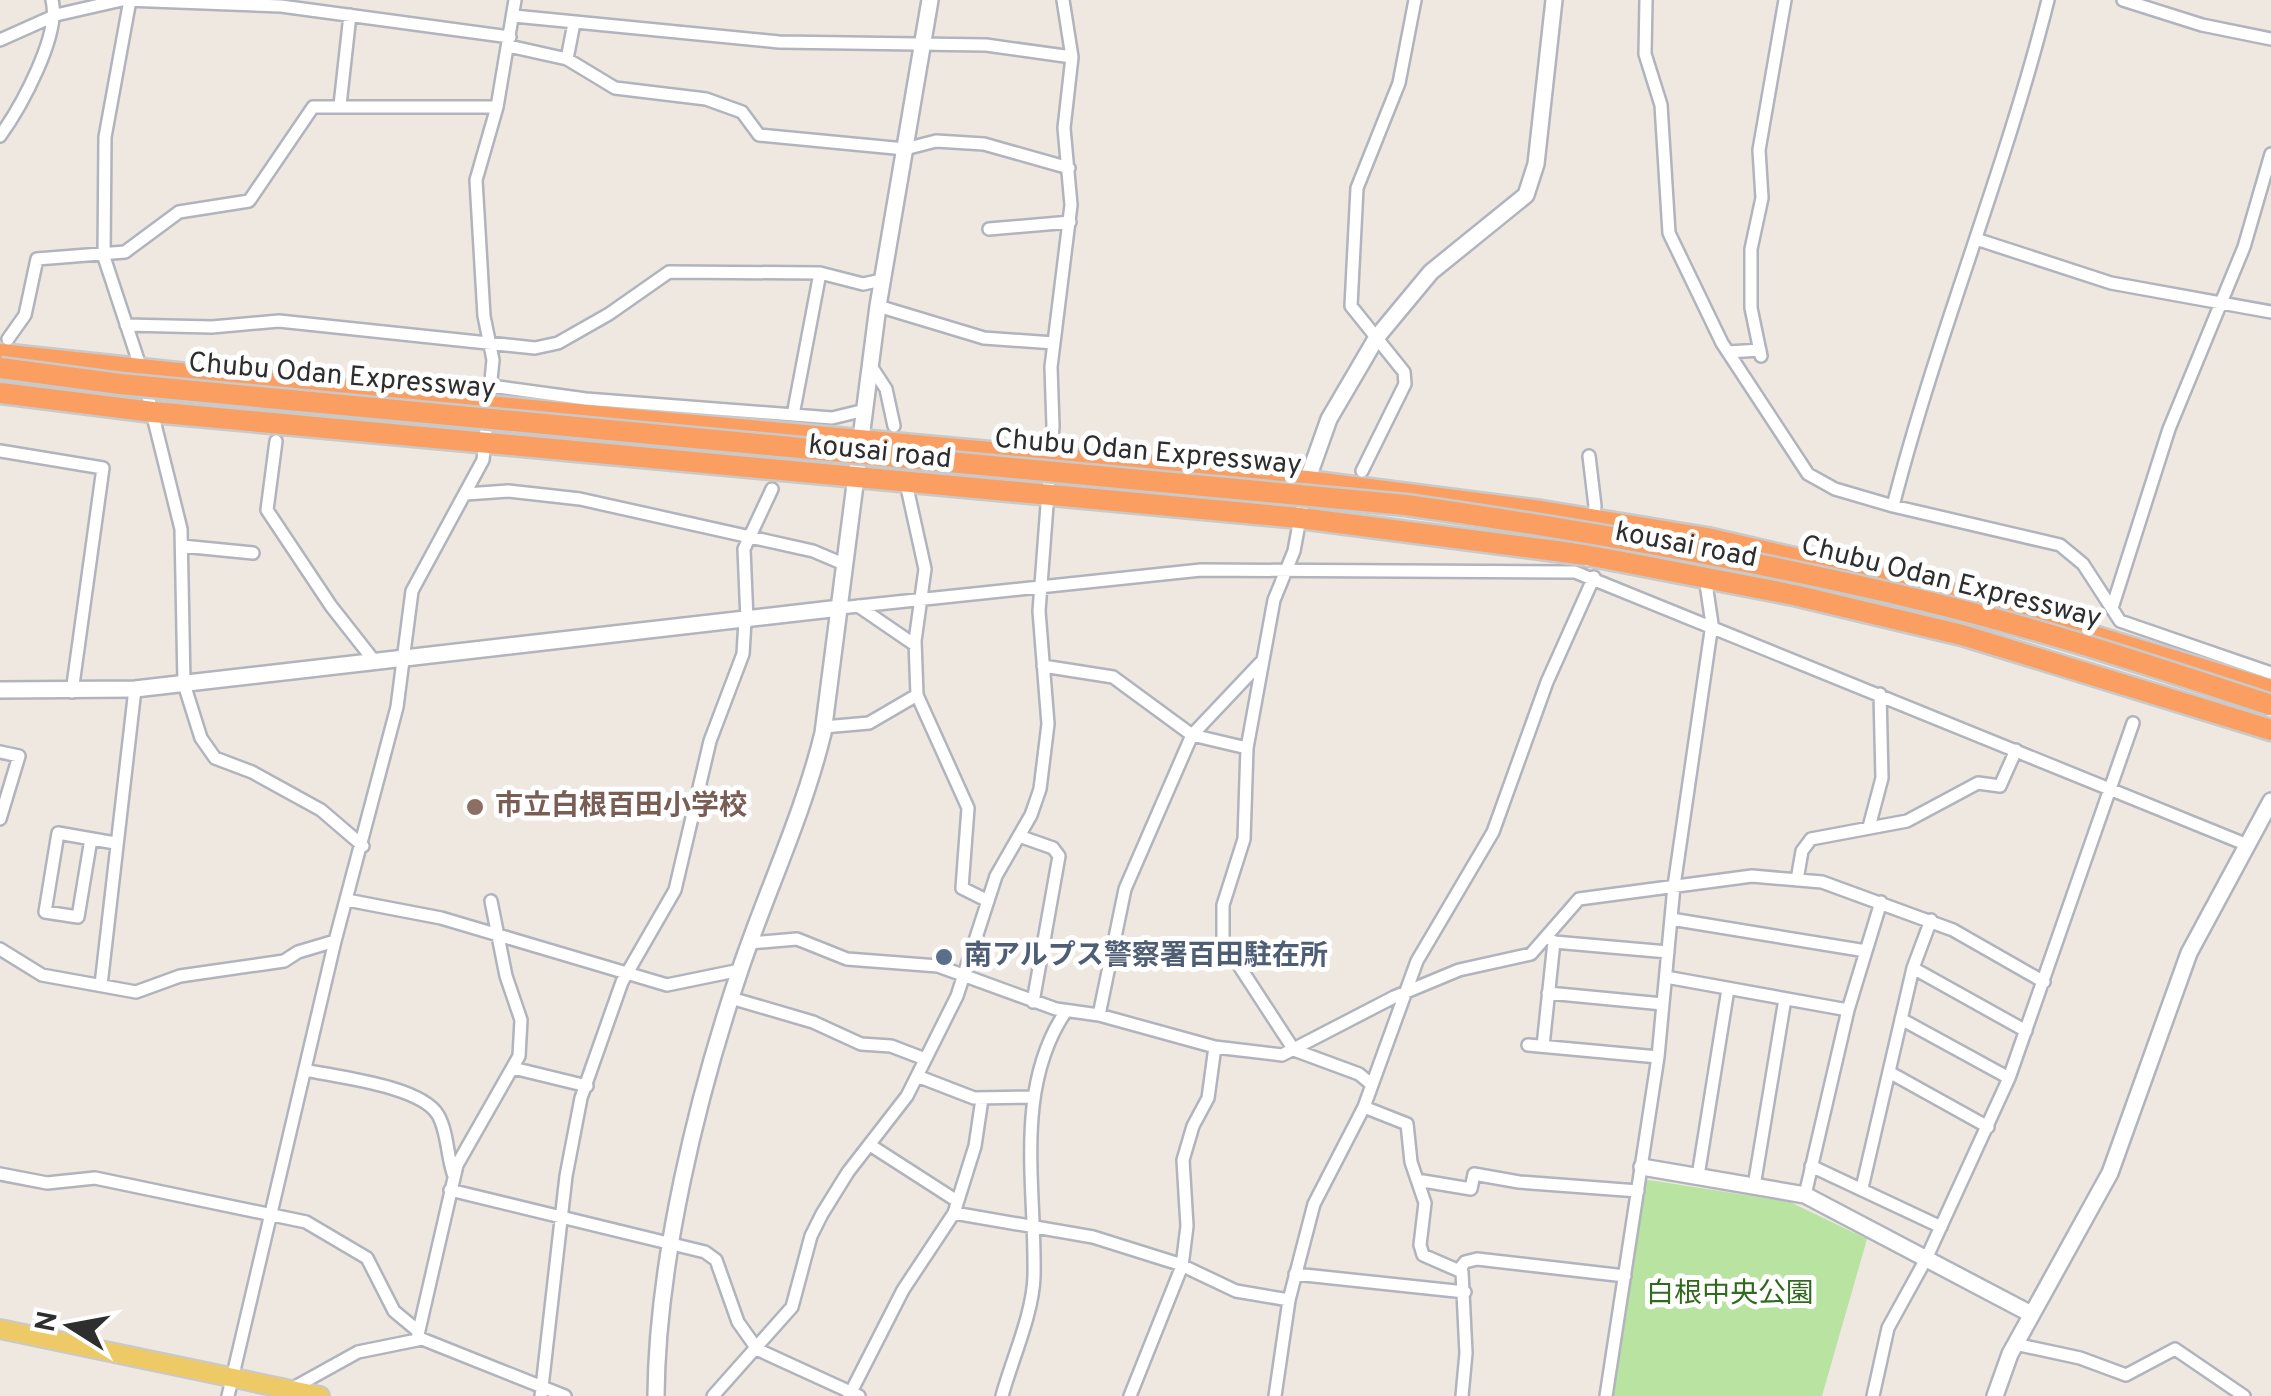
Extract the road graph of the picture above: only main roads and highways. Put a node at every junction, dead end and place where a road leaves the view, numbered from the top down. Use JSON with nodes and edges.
{"nodes":[{"id":1,"x":2,"y":356,"type":"edge"},
{"id":2,"x":0,"y":393,"type":"edge"},
{"id":3,"x":2271,"y":690,"type":"edge"},
{"id":4,"x":2271,"y":698,"type":"edge"},
{"id":5,"x":2271,"y":705,"type":"edge"},
{"id":6,"x":2271,"y":730,"type":"edge"},
{"id":7,"x":0,"y":1330,"type":"edge"},
{"id":8,"x":320,"y":1396,"type":"edge"}],
"edges":[{"from":1,"to":3,"type":"highway","name":"kousai road"},
{"from":1,"to":4,"type":"highway","name":"Chubu Odan Expressway","bridge":true},
{"from":1,"to":5,"type":"highway","name":"Chubu Odan Expressway","bridge":true},
{"from":2,"to":6,"type":"highway","name":"kousai road"},
{"from":7,"to":8,"type":"main road"}]}
